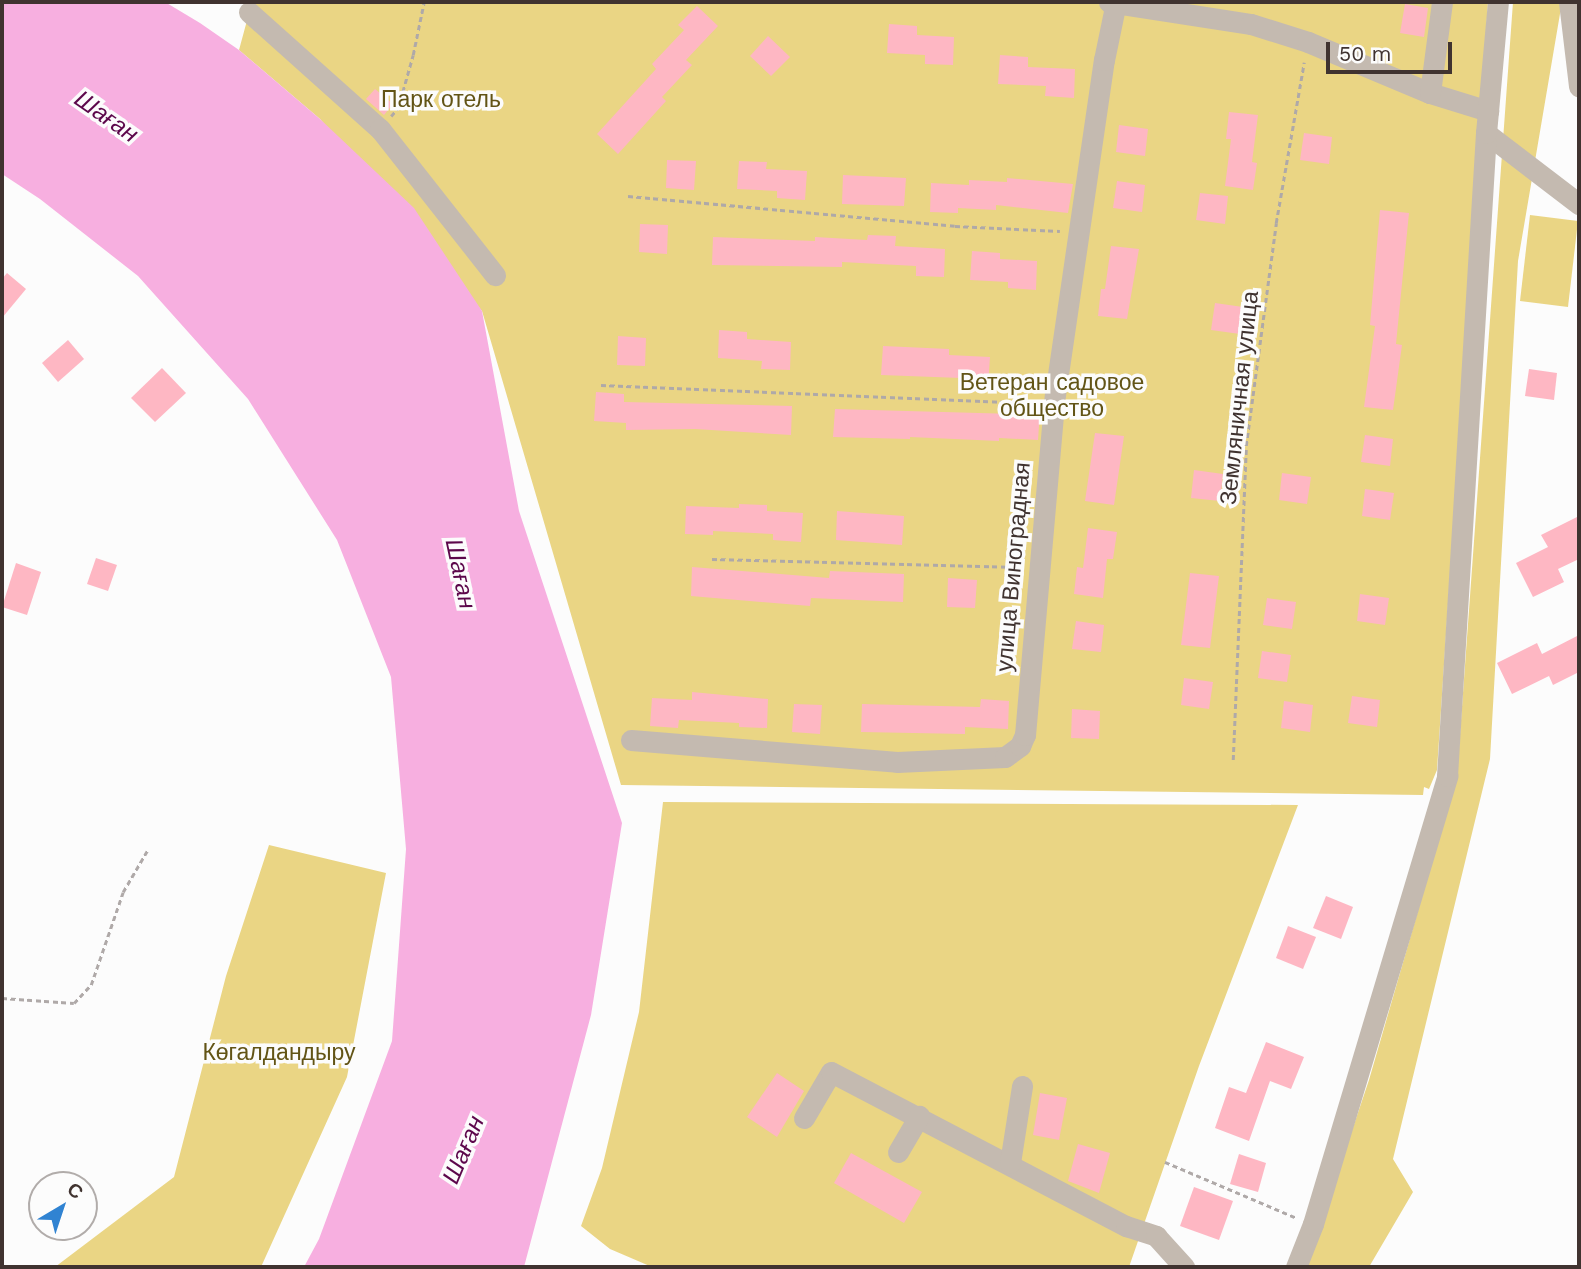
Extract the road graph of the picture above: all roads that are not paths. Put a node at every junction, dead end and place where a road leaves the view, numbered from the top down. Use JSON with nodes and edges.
{"nodes":[{"id":1,"x":1114,"y":2,"type":"edge"},
{"id":2,"x":1442,"y":2,"type":"edge"},
{"id":3,"x":1498,"y":2,"type":"edge"},
{"id":4,"x":1569,"y":2,"type":"edge"},
{"id":5,"x":249,"y":12,"type":"dead end"},
{"id":6,"x":1579,"y":86,"type":"edge"},
{"id":7,"x":1430,"y":93,"type":"junction"},
{"id":8,"x":1488,"y":111,"type":"junction"},
{"id":9,"x":1486,"y":133,"type":"junction"},
{"id":10,"x":1579,"y":204,"type":"edge"},
{"id":11,"x":495,"y":275,"type":"dead end"},
{"id":12,"x":631,"y":740,"type":"dead end"},
{"id":13,"x":1022,"y":1086,"type":"dead end"},
{"id":14,"x":919,"y":1116,"type":"junction"},
{"id":15,"x":804,"y":1118,"type":"dead end"},
{"id":16,"x":898,"y":1152,"type":"dead end"},
{"id":17,"x":1010,"y":1163,"type":"junction"},
{"id":18,"x":1184,"y":1267,"type":"edge"},
{"id":19,"x":1296,"y":1267,"type":"edge"}],
"edges":[{"from":1,"to":7,"type":"street"},
{"from":1,"to":12,"type":"street","name":"улица Виноградная"},
{"from":2,"to":7,"type":"street"},
{"from":3,"to":8,"type":"street"},
{"from":4,"to":6,"type":"street"},
{"from":5,"to":11,"type":"street"},
{"from":7,"to":8,"type":"street"},
{"from":8,"to":9,"type":"street"},
{"from":9,"to":10,"type":"street"},
{"from":9,"to":19,"type":"street"},
{"from":13,"to":17,"type":"street"},
{"from":14,"to":15,"type":"street"},
{"from":14,"to":16,"type":"street"},
{"from":14,"to":17,"type":"street"},
{"from":17,"to":18,"type":"street"}]}
